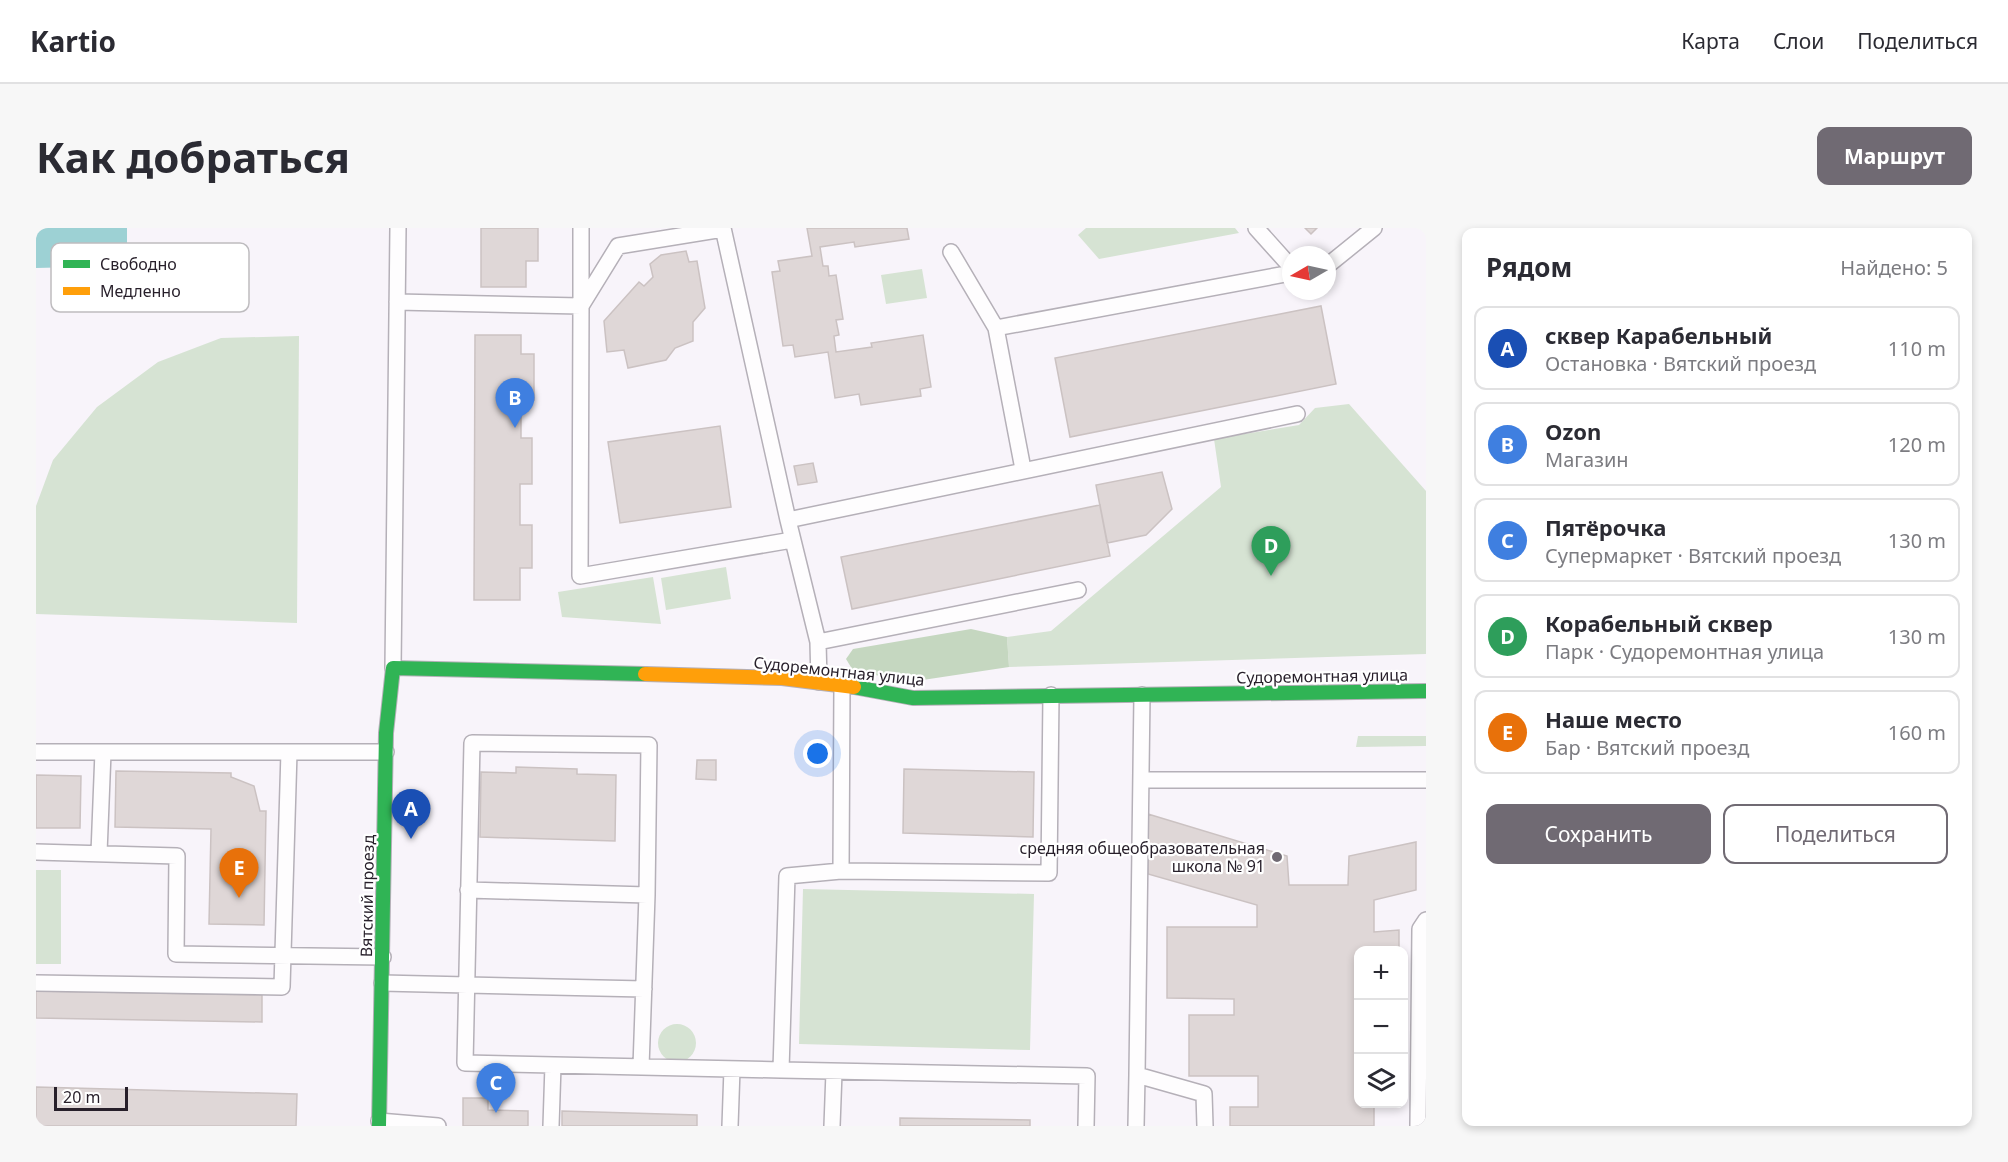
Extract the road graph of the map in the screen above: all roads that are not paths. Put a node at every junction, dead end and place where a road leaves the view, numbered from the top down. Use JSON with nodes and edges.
{"nodes":[{"id":1,"x":398,"y":228,"type":"edge"},
{"id":2,"x":581,"y":228,"type":"edge"},
{"id":3,"x":723,"y":228,"type":"edge"},
{"id":4,"x":1256,"y":228,"type":"edge"},
{"id":5,"x":1374,"y":228,"type":"edge"},
{"id":6,"x":951,"y":252,"type":"dead end"},
{"id":7,"x":1282,"y":257,"type":"edge"},
{"id":8,"x":1336,"y":259,"type":"edge"},
{"id":9,"x":1282,"y":275,"type":"edge"},
{"id":10,"x":397,"y":302,"type":"junction"},
{"id":11,"x":581,"y":306,"type":"junction"},
{"id":12,"x":996,"y":328,"type":"junction"},
{"id":13,"x":1297,"y":414,"type":"dead end"},
{"id":14,"x":1023,"y":469,"type":"junction"},
{"id":15,"x":788,"y":520,"type":"junction"},
{"id":16,"x":792,"y":540,"type":"junction"},
{"id":17,"x":1078,"y":590,"type":"dead end"},
{"id":18,"x":818,"y":642,"type":"junction"},
{"id":19,"x":393,"y":668,"type":"junction"},
{"id":20,"x":819,"y":682,"type":"junction"},
{"id":21,"x":842,"y":685,"type":"junction"},
{"id":22,"x":1426,"y":691,"type":"edge"},
{"id":23,"x":1051,"y":695,"type":"junction"},
{"id":24,"x":1142,"y":695,"type":"junction"},
{"id":25,"x":36,"y":752,"type":"edge"},
{"id":26,"x":103,"y":752,"type":"junction"},
{"id":27,"x":290,"y":752,"type":"junction"},
{"id":28,"x":386,"y":752,"type":"junction"},
{"id":29,"x":1142,"y":780,"type":"junction"},
{"id":30,"x":1426,"y":780,"type":"edge"},
{"id":31,"x":36,"y":852,"type":"edge"},
{"id":32,"x":99,"y":853,"type":"junction"},
{"id":33,"x":841,"y":871,"type":"junction"},
{"id":34,"x":468,"y":890,"type":"junction"},
{"id":35,"x":647,"y":895,"type":"junction"},
{"id":36,"x":1426,"y":920,"type":"edge"},
{"id":37,"x":285,"y":956,"type":"junction"},
{"id":38,"x":383,"y":957,"type":"junction"},
{"id":39,"x":36,"y":983,"type":"edge"},
{"id":40,"x":382,"y":983,"type":"junction"},
{"id":41,"x":466,"y":984,"type":"junction"},
{"id":42,"x":644,"y":988,"type":"junction"},
{"id":43,"x":553,"y":1065,"type":"junction"},
{"id":44,"x":641,"y":1067,"type":"junction"},
{"id":45,"x":732,"y":1069,"type":"junction"},
{"id":46,"x":781,"y":1070,"type":"junction"},
{"id":47,"x":834,"y":1072,"type":"junction"},
{"id":48,"x":1137,"y":1075,"type":"junction"},
{"id":49,"x":379,"y":1124,"type":"edge"},
{"id":50,"x":438,"y":1126,"type":"edge"},
{"id":51,"x":551,"y":1126,"type":"edge"},
{"id":52,"x":729,"y":1126,"type":"edge"},
{"id":53,"x":832,"y":1126,"type":"edge"},
{"id":54,"x":1086,"y":1126,"type":"edge"},
{"id":55,"x":1136,"y":1126,"type":"edge"},
{"id":56,"x":1205,"y":1126,"type":"edge"},
{"id":57,"x":1418,"y":1126,"type":"edge"}],
"edges":[{"from":1,"to":10,"type":"lane"},
{"from":2,"to":11,"type":"lane"},
{"from":3,"to":11,"type":"lane"},
{"from":3,"to":15,"type":"lane"},
{"from":4,"to":7,"type":"lane"},
{"from":5,"to":8,"type":"lane"},
{"from":6,"to":12,"type":"lane"},
{"from":9,"to":12,"type":"lane"},
{"from":10,"to":11,"type":"lane"},
{"from":10,"to":19,"type":"lane"},
{"from":11,"to":16,"type":"lane"},
{"from":12,"to":14,"type":"lane"},
{"from":13,"to":14,"type":"lane"},
{"from":14,"to":15,"type":"lane"},
{"from":15,"to":16,"type":"lane"},
{"from":16,"to":18,"type":"lane"},
{"from":17,"to":18,"type":"lane"},
{"from":18,"to":20,"type":"lane"},
{"from":19,"to":20,"type":"street","name":"Судоремонтная улица"},
{"from":19,"to":28,"type":"street","name":"Вятский проезд"},
{"from":20,"to":21,"type":"street","name":"Судоремонтная улица"},
{"from":21,"to":23,"type":"street","name":"Судоремонтная улица"},
{"from":21,"to":33,"type":"lane"},
{"from":22,"to":24,"type":"street","name":"Судоремонтная улица"},
{"from":23,"to":24,"type":"street","name":"Судоремонтная улица"},
{"from":23,"to":33,"type":"lane"},
{"from":24,"to":29,"type":"lane"},
{"from":25,"to":26,"type":"lane"},
{"from":26,"to":27,"type":"lane"},
{"from":26,"to":32,"type":"lane"},
{"from":27,"to":28,"type":"lane"},
{"from":27,"to":37,"type":"lane"},
{"from":28,"to":38,"type":"street","name":"Вятский проезд"},
{"from":29,"to":30,"type":"lane"},
{"from":29,"to":48,"type":"lane"},
{"from":31,"to":32,"type":"lane"},
{"from":32,"to":37,"type":"lane"},
{"from":33,"to":46,"type":"lane"},
{"from":34,"to":35,"type":"lane"},
{"from":34,"to":35,"type":"lane"},
{"from":34,"to":41,"type":"lane"},
{"from":35,"to":42,"type":"lane"},
{"from":36,"to":57,"type":"lane"},
{"from":37,"to":38,"type":"lane"},
{"from":37,"to":39,"type":"lane"},
{"from":38,"to":40,"type":"street","name":"Вятский проезд"},
{"from":40,"to":41,"type":"lane"},
{"from":40,"to":49,"type":"street","name":"Вятский проезд"},
{"from":41,"to":42,"type":"lane"},
{"from":41,"to":43,"type":"lane"},
{"from":42,"to":44,"type":"lane"},
{"from":43,"to":44,"type":"lane"},
{"from":43,"to":51,"type":"lane"},
{"from":44,"to":45,"type":"lane"},
{"from":45,"to":46,"type":"lane"},
{"from":45,"to":52,"type":"lane"},
{"from":46,"to":47,"type":"lane"},
{"from":47,"to":53,"type":"lane"},
{"from":47,"to":54,"type":"lane"},
{"from":48,"to":55,"type":"lane"},
{"from":48,"to":56,"type":"lane"},
{"from":49,"to":50,"type":"lane"}]}
